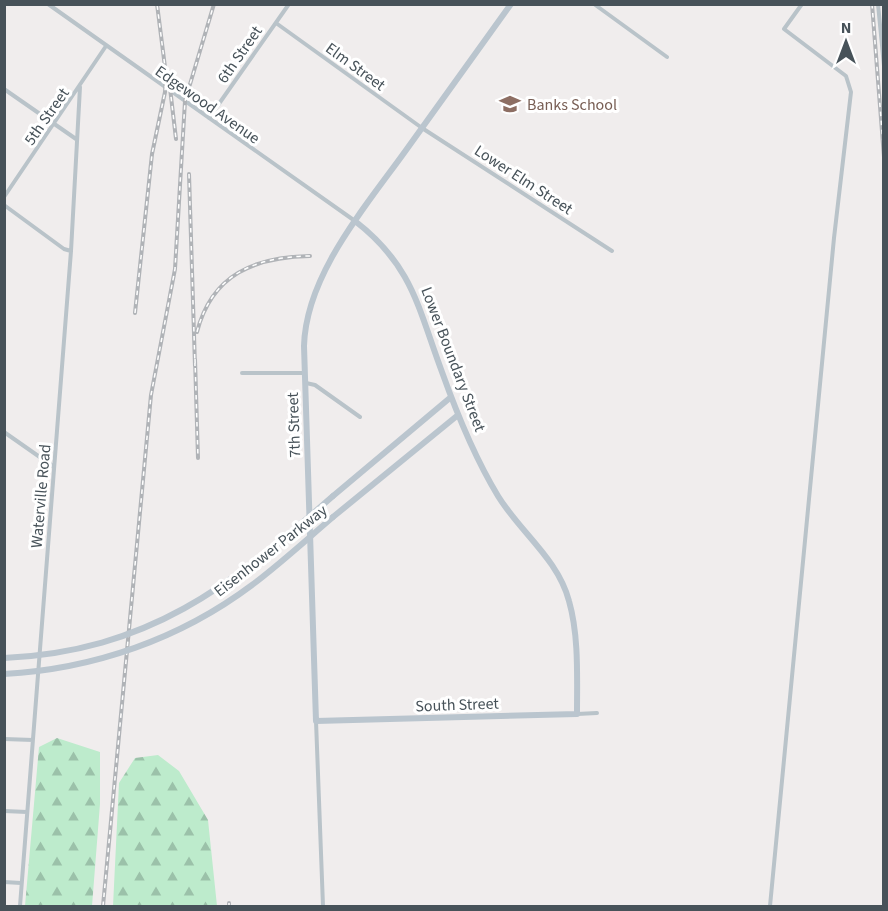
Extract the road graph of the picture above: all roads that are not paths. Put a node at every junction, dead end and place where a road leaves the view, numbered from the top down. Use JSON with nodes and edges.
{"nodes":[{"id":1,"x":48,"y":4,"type":"edge"},
{"id":2,"x":290,"y":4,"type":"edge"},
{"id":3,"x":511,"y":4,"type":"edge"},
{"id":4,"x":594,"y":4,"type":"edge"},
{"id":5,"x":802,"y":4,"type":"edge"},
{"id":6,"x":878,"y":4,"type":"edge"},
{"id":7,"x":276,"y":23,"type":"junction"},
{"id":8,"x":106,"y":46,"type":"junction"},
{"id":9,"x":668,"y":57,"type":"dead end"},
{"id":10,"x":884,"y":66,"type":"edge"},
{"id":11,"x":80,"y":87,"type":"junction"},
{"id":12,"x":4,"y":89,"type":"edge"},
{"id":13,"x":209,"y":118,"type":"junction"},
{"id":14,"x":54,"y":124,"type":"junction"},
{"id":15,"x":422,"y":128,"type":"junction"},
{"id":16,"x":76,"y":140,"type":"junction"},
{"id":17,"x":4,"y":197,"type":"edge"},
{"id":18,"x":4,"y":205,"type":"edge"},
{"id":19,"x":355,"y":221,"type":"junction"},
{"id":20,"x":71,"y":251,"type":"junction"},
{"id":21,"x":612,"y":251,"type":"dead end"},
{"id":22,"x":242,"y":373,"type":"dead end"},
{"id":23,"x":305,"y":373,"type":"junction"},
{"id":24,"x":305,"y":382,"type":"junction"},
{"id":25,"x":451,"y":397,"type":"junction"},
{"id":26,"x":458,"y":415,"type":"junction"},
{"id":27,"x":360,"y":417,"type":"dead end"},
{"id":28,"x":4,"y":432,"type":"edge"},
{"id":29,"x":55,"y":468,"type":"junction"},
{"id":30,"x":4,"y":658,"type":"edge"},
{"id":31,"x":4,"y":674,"type":"edge"},
{"id":32,"x":597,"y":713,"type":"dead end"},
{"id":33,"x":577,"y":714,"type":"junction"},
{"id":34,"x":316,"y":721,"type":"junction"},
{"id":35,"x":4,"y":739,"type":"edge"},
{"id":36,"x":33,"y":740,"type":"junction"},
{"id":37,"x":4,"y":811,"type":"edge"},
{"id":38,"x":27,"y":812,"type":"junction"},
{"id":39,"x":4,"y":882,"type":"edge"},
{"id":40,"x":21,"y":883,"type":"junction"},
{"id":41,"x":20,"y":906,"type":"edge"},
{"id":42,"x":323,"y":906,"type":"edge"},
{"id":43,"x":770,"y":906,"type":"edge"}],
"edges":[{"from":1,"to":8,"type":"street","name":"Edgewood Avenue"},
{"from":2,"to":7,"type":"street","name":"6th Street"},
{"from":3,"to":15,"type":"street","name":"7th Street"},
{"from":4,"to":9,"type":"street"},
{"from":5,"to":43,"type":"street"},
{"from":6,"to":10,"type":"street"},
{"from":7,"to":13,"type":"street","name":"6th Street"},
{"from":7,"to":15,"type":"street","name":"Elm Street"},
{"from":8,"to":11,"type":"street","name":"5th Street"},
{"from":8,"to":13,"type":"street","name":"Edgewood Avenue"},
{"from":11,"to":14,"type":"street","name":"5th Street"},
{"from":11,"to":16,"type":"street","name":"Waterville Road"},
{"from":12,"to":14,"type":"street"},
{"from":13,"to":19,"type":"street","name":"Edgewood Avenue"},
{"from":14,"to":16,"type":"street"},
{"from":14,"to":17,"type":"street","name":"5th Street"},
{"from":15,"to":19,"type":"street","name":"7th Street"},
{"from":15,"to":21,"type":"street","name":"Lower Elm Street"},
{"from":16,"to":20,"type":"street","name":"Waterville Road"},
{"from":18,"to":20,"type":"street"},
{"from":19,"to":23,"type":"street","name":"7th Street"},
{"from":19,"to":25,"type":"street","name":"Lower Boundary Street"},
{"from":20,"to":29,"type":"street","name":"Waterville Road"},
{"from":22,"to":23,"type":"street"},
{"from":23,"to":24,"type":"street","name":"7th Street"},
{"from":24,"to":27,"type":"street"},
{"from":24,"to":34,"type":"street","name":"7th Street"},
{"from":25,"to":26,"type":"street","name":"Lower Boundary Street"},
{"from":25,"to":30,"type":"street","name":"Eisenhower Parkway","bridge":true},
{"from":26,"to":31,"type":"street","name":"Eisenhower Parkway","bridge":true},
{"from":26,"to":33,"type":"street","name":"Lower Boundary Street"},
{"from":28,"to":29,"type":"street"},
{"from":29,"to":36,"type":"street","name":"Waterville Road"},
{"from":32,"to":33,"type":"street","name":"South Street"},
{"from":33,"to":34,"type":"street","name":"South Street"},
{"from":34,"to":42,"type":"street","name":"7th Street"},
{"from":35,"to":36,"type":"street"},
{"from":36,"to":38,"type":"street","name":"Waterville Road"},
{"from":37,"to":38,"type":"street"},
{"from":38,"to":40,"type":"street","name":"Waterville Road"},
{"from":39,"to":40,"type":"street"},
{"from":40,"to":41,"type":"street","name":"Waterville Road"}]}
